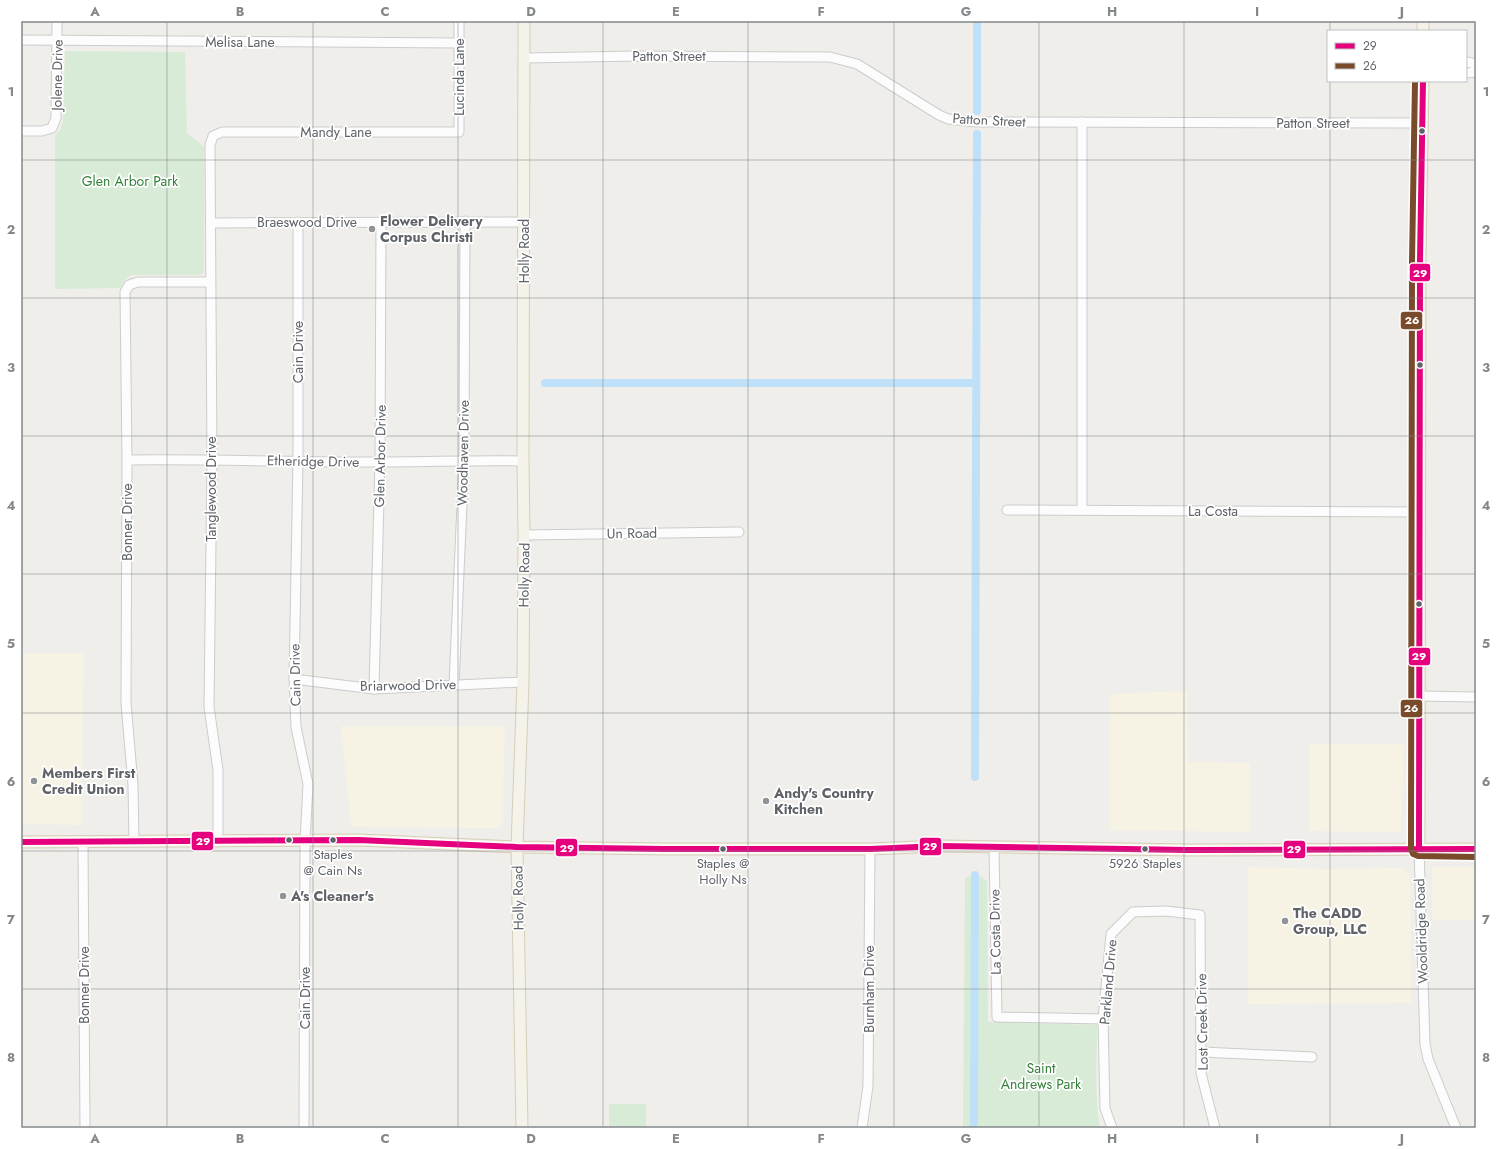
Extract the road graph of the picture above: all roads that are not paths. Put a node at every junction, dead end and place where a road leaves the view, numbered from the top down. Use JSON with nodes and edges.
{"nodes":[{"id":1,"x":58,"y":21,"type":"edge"},
{"id":2,"x":459,"y":21,"type":"edge"},
{"id":3,"x":524,"y":21,"type":"edge"},
{"id":4,"x":21,"y":40,"type":"edge"},
{"id":5,"x":57,"y":40,"type":"junction"},
{"id":6,"x":459,"y":43,"type":"junction"},
{"id":7,"x":525,"y":58,"type":"junction"},
{"id":8,"x":1422,"y":82,"type":"edge"},
{"id":9,"x":1082,"y":122,"type":"junction"},
{"id":10,"x":1421,"y":123,"type":"junction"},
{"id":11,"x":21,"y":131,"type":"edge"},
{"id":12,"x":460,"y":132,"type":"joint"},
{"id":13,"x":213,"y":136,"type":"joint"},
{"id":14,"x":465,"y":221,"type":"junction"},
{"id":15,"x":298,"y":222,"type":"junction"},
{"id":16,"x":381,"y":222,"type":"junction"},
{"id":17,"x":524,"y":222,"type":"junction"},
{"id":18,"x":211,"y":223,"type":"junction"},
{"id":19,"x":210,"y":282,"type":"junction"},
{"id":20,"x":212,"y":459,"type":"junction"},
{"id":21,"x":464,"y":459,"type":"junction"},
{"id":22,"x":127,"y":460,"type":"junction"},
{"id":23,"x":298,"y":460,"type":"junction"},
{"id":24,"x":523,"y":461,"type":"junction"},
{"id":25,"x":380,"y":462,"type":"junction"},
{"id":26,"x":1007,"y":510,"type":"dead end"},
{"id":27,"x":1082,"y":510,"type":"junction"},
{"id":28,"x":1419,"y":512,"type":"junction"},
{"id":29,"x":739,"y":532,"type":"dead end"},
{"id":30,"x":524,"y":535,"type":"junction"},
{"id":31,"x":294,"y":679,"type":"junction"},
{"id":32,"x":523,"y":682,"type":"junction"},
{"id":33,"x":454,"y":685,"type":"junction"},
{"id":34,"x":374,"y":689,"type":"junction"},
{"id":35,"x":1419,"y":696,"type":"junction"},
{"id":36,"x":1476,"y":697,"type":"edge"},
{"id":37,"x":21,"y":842,"type":"edge"},
{"id":38,"x":134,"y":842,"type":"junction"},
{"id":39,"x":218,"y":842,"type":"junction"},
{"id":40,"x":305,"y":842,"type":"junction"},
{"id":41,"x":83,"y":843,"type":"junction"},
{"id":42,"x":517,"y":847,"type":"junction"},
{"id":43,"x":994,"y":847,"type":"junction"},
{"id":44,"x":1419,"y":848,"type":"junction"},
{"id":45,"x":870,"y":849,"type":"junction"},
{"id":46,"x":1476,"y":849,"type":"edge"},
{"id":47,"x":1200,"y":915,"type":"joint"},
{"id":48,"x":1103,"y":1019,"type":"junction"},
{"id":49,"x":1202,"y":1052,"type":"junction"},
{"id":50,"x":1312,"y":1057,"type":"dead end"},
{"id":51,"x":85,"y":1128,"type":"edge"},
{"id":52,"x":304,"y":1128,"type":"edge"},
{"id":53,"x":522,"y":1128,"type":"edge"},
{"id":54,"x":862,"y":1128,"type":"edge"},
{"id":55,"x":1112,"y":1128,"type":"edge"},
{"id":56,"x":1215,"y":1128,"type":"edge"},
{"id":57,"x":1456,"y":1128,"type":"edge"}],
"edges":[{"from":1,"to":5,"type":"street","name":"Jolene Drive"},
{"from":2,"to":6,"type":"street","name":"Lucinda Lane"},
{"from":3,"to":7,"type":"main road","name":"Holly Road"},
{"from":4,"to":5,"type":"street","name":"Melisa Lane"},
{"from":5,"to":6,"type":"street","name":"Melisa Lane"},
{"from":5,"to":11,"type":"street","name":"Jolene Drive"},
{"from":6,"to":12,"type":"street","name":"Lucinda Lane"},
{"from":7,"to":9,"type":"street","name":"Patton Street"},
{"from":7,"to":17,"type":"main road","name":"Holly Road"},
{"from":8,"to":10,"type":"main road","name":"Wooldridge Road"},
{"from":9,"to":10,"type":"street","name":"Patton Street"},
{"from":9,"to":27,"type":"street"},
{"from":10,"to":28,"type":"main road","name":"Wooldridge Road"},
{"from":12,"to":13,"type":"street","name":"Mandy Lane"},
{"from":13,"to":18,"type":"street","name":"Tanglewood Drive"},
{"from":14,"to":16,"type":"street","name":"Braeswood Drive"},
{"from":14,"to":17,"type":"street","name":"Braeswood Drive"},
{"from":14,"to":21,"type":"street","name":"Woodhaven Drive"},
{"from":15,"to":16,"type":"street","name":"Braeswood Drive"},
{"from":15,"to":18,"type":"street","name":"Braeswood Drive"},
{"from":15,"to":23,"type":"street","name":"Cain Drive"},
{"from":16,"to":25,"type":"street","name":"Glen Arbor Drive"},
{"from":17,"to":24,"type":"main road","name":"Holly Road"},
{"from":18,"to":19,"type":"street","name":"Tanglewood Drive"},
{"from":19,"to":20,"type":"street","name":"Tanglewood Drive"},
{"from":19,"to":22,"type":"street","name":"Bonner Drive"},
{"from":20,"to":22,"type":"street","name":"Etheridge Drive"},
{"from":20,"to":23,"type":"street","name":"Etheridge Drive"},
{"from":20,"to":39,"type":"street","name":"Tanglewood Drive"},
{"from":21,"to":24,"type":"street","name":"Etheridge Drive"},
{"from":21,"to":25,"type":"street","name":"Etheridge Drive"},
{"from":21,"to":33,"type":"street","name":"Woodhaven Drive"},
{"from":22,"to":38,"type":"street","name":"Bonner Drive"},
{"from":23,"to":25,"type":"street","name":"Etheridge Drive"},
{"from":23,"to":31,"type":"street","name":"Cain Drive"},
{"from":24,"to":30,"type":"main road","name":"Holly Road"},
{"from":25,"to":34,"type":"street","name":"Glen Arbor Drive"},
{"from":26,"to":27,"type":"street","name":"La Costa"},
{"from":27,"to":28,"type":"street","name":"La Costa"},
{"from":28,"to":35,"type":"main road","name":"Wooldridge Road"},
{"from":29,"to":30,"type":"street","name":"Un Road"},
{"from":30,"to":32,"type":"main road","name":"Holly Road"},
{"from":31,"to":34,"type":"street","name":"Briarwood Drive"},
{"from":31,"to":40,"type":"street","name":"Cain Drive"},
{"from":32,"to":33,"type":"street","name":"Briarwood Drive"},
{"from":32,"to":42,"type":"main road","name":"Holly Road"},
{"from":33,"to":34,"type":"street","name":"Briarwood Drive"},
{"from":35,"to":36,"type":"street"},
{"from":35,"to":44,"type":"main road","name":"Wooldridge Road"},
{"from":37,"to":41,"type":"main road"},
{"from":38,"to":39,"type":"main road"},
{"from":38,"to":41,"type":"main road"},
{"from":39,"to":40,"type":"main road"},
{"from":40,"to":42,"type":"main road"},
{"from":40,"to":52,"type":"street","name":"Cain Drive"},
{"from":41,"to":51,"type":"street","name":"Bonner Drive"},
{"from":42,"to":45,"type":"main road"},
{"from":42,"to":53,"type":"main road","name":"Holly Road"},
{"from":43,"to":44,"type":"main road"},
{"from":43,"to":45,"type":"main road"},
{"from":43,"to":48,"type":"street","name":"La Costa Drive"},
{"from":44,"to":46,"type":"main road"},
{"from":44,"to":57,"type":"street","name":"Wooldridge Road"},
{"from":45,"to":54,"type":"street","name":"Burnham Drive"},
{"from":47,"to":48,"type":"street","name":"Parkland Drive"},
{"from":47,"to":49,"type":"street","name":"Lost Creek Drive"},
{"from":48,"to":55,"type":"street","name":"Parkland Drive"},
{"from":49,"to":50,"type":"street"},
{"from":49,"to":56,"type":"street","name":"Lost Creek Drive"}]}
